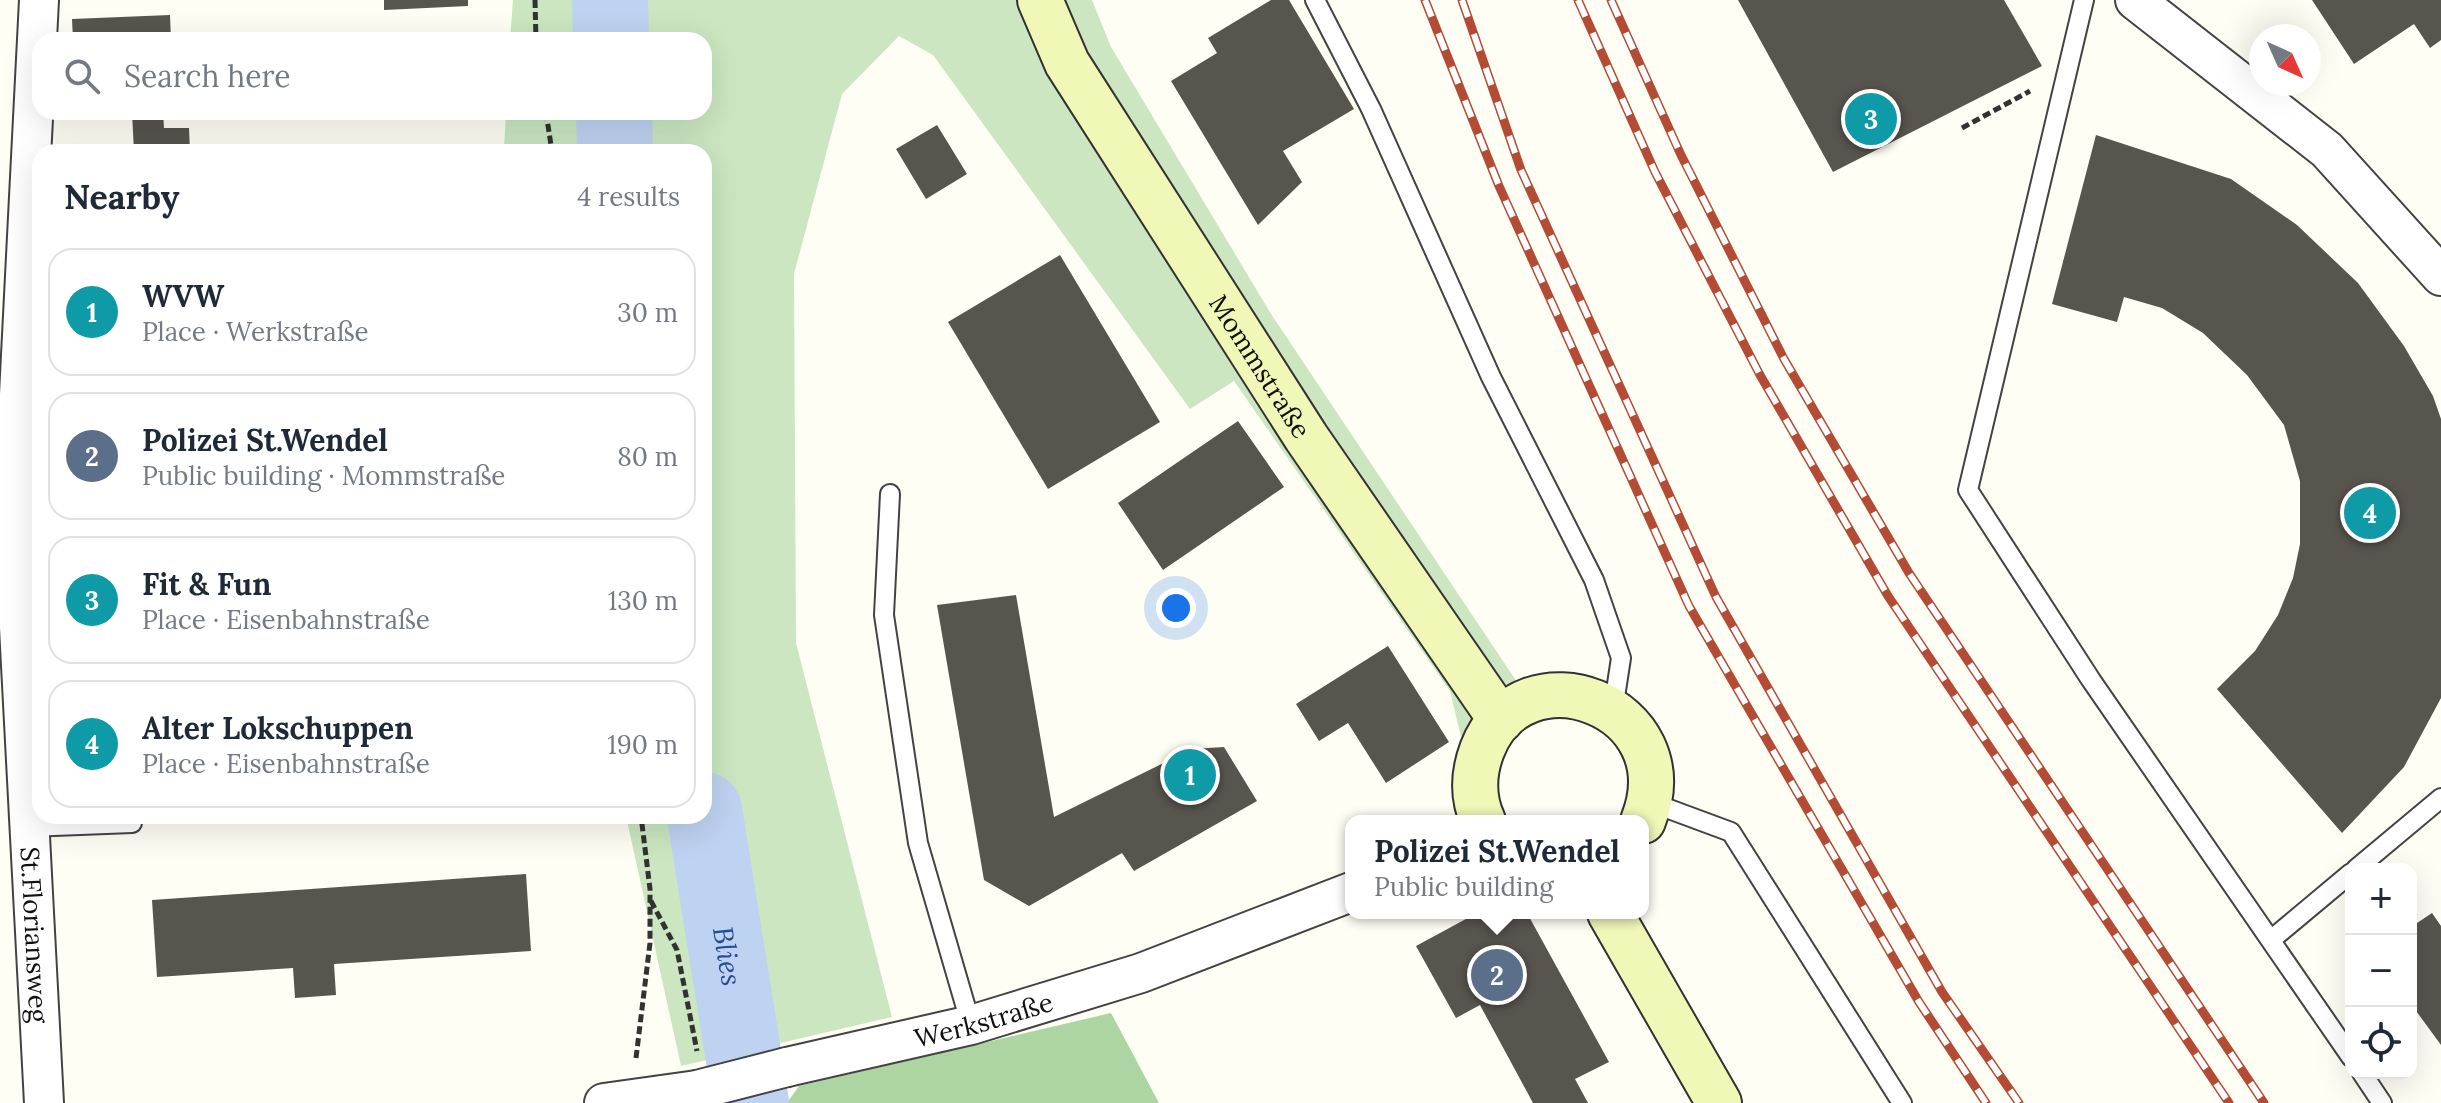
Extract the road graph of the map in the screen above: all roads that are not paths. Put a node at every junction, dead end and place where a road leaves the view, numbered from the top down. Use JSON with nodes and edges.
{"nodes":[{"id":1,"x":39,"y":0,"type":"edge"},
{"id":2,"x":1040,"y":0,"type":"edge"},
{"id":3,"x":1315,"y":0,"type":"edge"},
{"id":4,"x":2084,"y":0,"type":"edge"},
{"id":5,"x":2135,"y":0,"type":"edge"},
{"id":6,"x":37,"y":32,"type":"edge"},
{"id":7,"x":33,"y":120,"type":"edge"},
{"id":8,"x":2441,"y":276,"type":"edge"},
{"id":9,"x":890,"y":494,"type":"dead end"},
{"id":10,"x":1613,"y":710,"type":"junction"},
{"id":11,"x":1501,"y":720,"type":"junction"},
{"id":12,"x":32,"y":771,"type":"edge"},
{"id":13,"x":2441,"y":798,"type":"edge"},
{"id":14,"x":1646,"y":811,"type":"edge"},
{"id":15,"x":1482,"y":815,"type":"edge"},
{"id":16,"x":106,"y":824,"type":"edge"},
{"id":17,"x":28,"y":827,"type":"junction"},
{"id":18,"x":2363,"y":863,"type":"edge"},
{"id":19,"x":2345,"y":878,"type":"edge"},
{"id":20,"x":1345,"y":894,"type":"edge"},
{"id":21,"x":1613,"y":919,"type":"edge"},
{"id":22,"x":2272,"y":939,"type":"junction"},
{"id":23,"x":971,"y":1025,"type":"junction"},
{"id":24,"x":2345,"y":1048,"type":"edge"},
{"id":25,"x":2366,"y":1079,"type":"edge"},
{"id":26,"x":617,"y":1102,"type":"edge"},
{"id":27,"x":44,"y":1103,"type":"edge"},
{"id":28,"x":1719,"y":1103,"type":"edge"},
{"id":29,"x":1902,"y":1103,"type":"edge"},
{"id":30,"x":2382,"y":1103,"type":"edge"}],
"edges":[{"from":1,"to":6,"type":"street","name":"St.Floriansweg"},
{"from":2,"to":11,"type":"main road","name":"Mommstraße"},
{"from":3,"to":10,"type":"lane"},
{"from":4,"to":22,"type":"lane"},
{"from":5,"to":8,"type":"street"},
{"from":7,"to":12,"type":"street","name":"St.Floriansweg"},
{"from":9,"to":23,"type":"lane"},
{"from":10,"to":11,"type":"main road"},
{"from":10,"to":14,"type":"main road"},
{"from":11,"to":15,"type":"main road"},
{"from":12,"to":17,"type":"street","name":"St.Floriansweg"},
{"from":13,"to":18,"type":"lane"},
{"from":14,"to":29,"type":"lane"},
{"from":16,"to":17,"type":"lane"},
{"from":17,"to":27,"type":"street","name":"St.Floriansweg"},
{"from":19,"to":22,"type":"lane"},
{"from":20,"to":23,"type":"street","name":"Werkstraße"},
{"from":21,"to":28,"type":"main road"},
{"from":22,"to":24,"type":"lane"},
{"from":23,"to":26,"type":"street","name":"Werkstraße","bridge":true},
{"from":25,"to":30,"type":"lane"}]}
